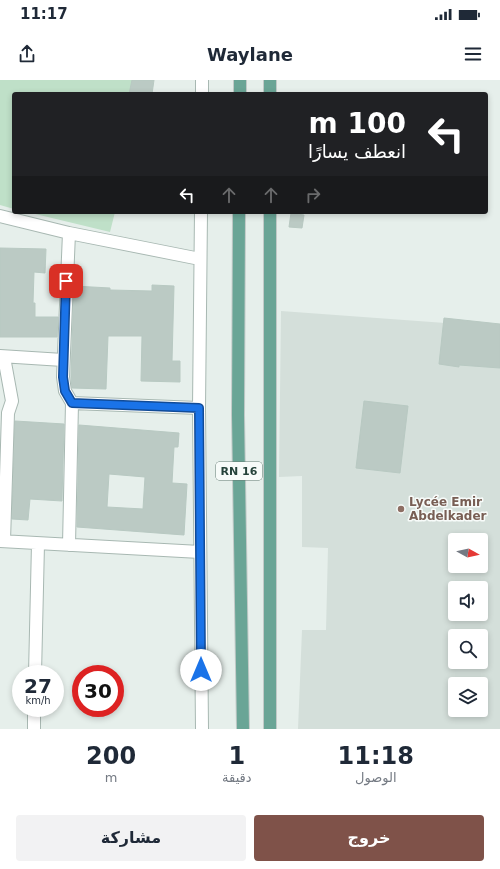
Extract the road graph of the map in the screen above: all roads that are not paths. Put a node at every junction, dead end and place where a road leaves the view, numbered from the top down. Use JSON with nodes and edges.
{"nodes":[{"id":1,"x":202,"y":80,"type":"edge"},
{"id":2,"x":240,"y":80,"type":"edge"},
{"id":3,"x":270,"y":80,"type":"edge"},
{"id":4,"x":202,"y":92,"type":"edge"},
{"id":5,"x":240,"y":92,"type":"edge"},
{"id":6,"x":270,"y":92,"type":"edge"},
{"id":7,"x":201,"y":214,"type":"edge"},
{"id":8,"x":239,"y":214,"type":"edge"},
{"id":9,"x":270,"y":214,"type":"edge"},
{"id":10,"x":0,"y":216,"type":"edge"},
{"id":11,"x":69,"y":233,"type":"junction"},
{"id":12,"x":200,"y":259,"type":"junction"},
{"id":13,"x":2,"y":356,"type":"edge"},
{"id":14,"x":63,"y":360,"type":"junction"},
{"id":15,"x":72,"y":403,"type":"junction"},
{"id":16,"x":199,"y":408,"type":"junction"},
{"id":17,"x":2,"y":541,"type":"edge"},
{"id":18,"x":38,"y":544,"type":"junction"},
{"id":19,"x":69,"y":545,"type":"junction"},
{"id":20,"x":200,"y":552,"type":"junction"},
{"id":21,"x":35,"y":665,"type":"edge"},
{"id":22,"x":34,"y":717,"type":"edge"},
{"id":23,"x":34,"y":729,"type":"edge"},
{"id":24,"x":202,"y":729,"type":"edge"},
{"id":25,"x":243,"y":729,"type":"edge"},
{"id":26,"x":270,"y":729,"type":"edge"}],
"edges":[{"from":1,"to":4,"type":"street"},
{"from":2,"to":5,"type":"main road"},
{"from":3,"to":6,"type":"main road"},
{"from":7,"to":12,"type":"street"},
{"from":8,"to":25,"type":"main road","number":"RN 16"},
{"from":9,"to":26,"type":"main road","number":"RN 16"},
{"from":10,"to":11,"type":"street"},
{"from":11,"to":12,"type":"street"},
{"from":11,"to":14,"type":"street"},
{"from":12,"to":16,"type":"street"},
{"from":13,"to":14,"type":"street"},
{"from":13,"to":17,"type":"street"},
{"from":14,"to":15,"type":"street"},
{"from":15,"to":16,"type":"street"},
{"from":15,"to":19,"type":"street"},
{"from":16,"to":20,"type":"street"},
{"from":17,"to":18,"type":"street"},
{"from":18,"to":19,"type":"street"},
{"from":18,"to":21,"type":"street"},
{"from":19,"to":20,"type":"street"},
{"from":20,"to":24,"type":"street"},
{"from":22,"to":23,"type":"street"}]}
